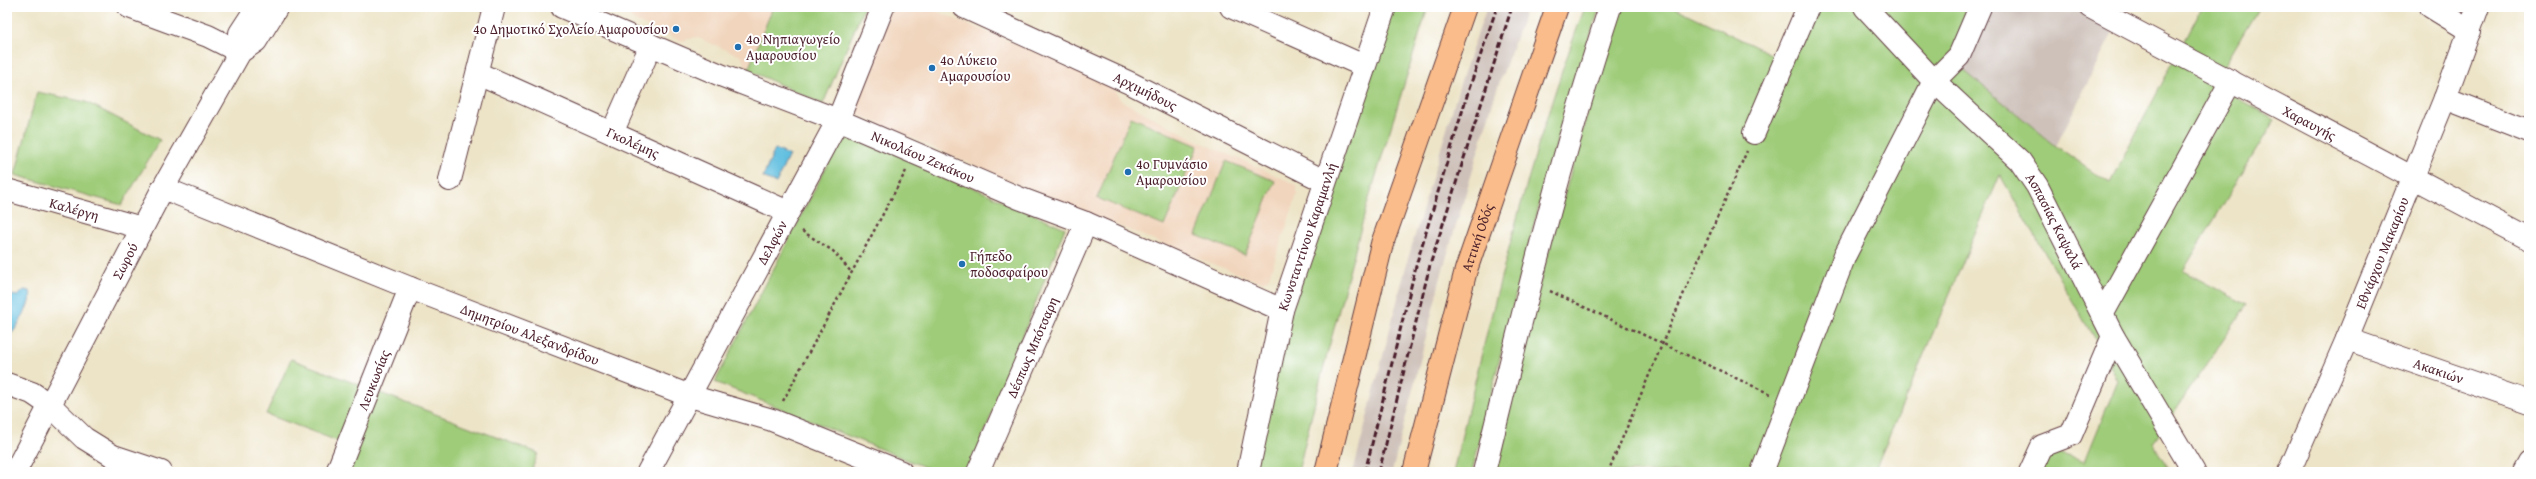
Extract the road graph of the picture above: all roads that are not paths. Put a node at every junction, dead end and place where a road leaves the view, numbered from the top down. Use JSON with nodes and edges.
{"nodes":[{"id":1,"x":130,"y":7,"type":"edge"},
{"id":2,"x":257,"y":7,"type":"edge"},
{"id":3,"x":277,"y":7,"type":"edge"},
{"id":4,"x":494,"y":7,"type":"edge"},
{"id":5,"x":562,"y":7,"type":"edge"},
{"id":6,"x":883,"y":7,"type":"edge"},
{"id":7,"x":964,"y":7,"type":"edge"},
{"id":8,"x":1231,"y":7,"type":"edge"},
{"id":9,"x":1385,"y":7,"type":"edge"},
{"id":10,"x":1465,"y":7,"type":"edge"},
{"id":11,"x":1557,"y":7,"type":"edge"},
{"id":12,"x":1610,"y":7,"type":"edge"},
{"id":13,"x":1808,"y":7,"type":"edge"},
{"id":14,"x":1865,"y":7,"type":"edge"},
{"id":15,"x":1980,"y":7,"type":"edge"},
{"id":16,"x":2090,"y":7,"type":"edge"},
{"id":17,"x":2431,"y":7,"type":"edge"},
{"id":18,"x":2478,"y":7,"type":"edge"},
{"id":19,"x":2470,"y":31,"type":"junction"},
{"id":20,"x":651,"y":45,"type":"junction"},
{"id":21,"x":240,"y":52,"type":"junction"},
{"id":22,"x":1364,"y":66,"type":"junction"},
{"id":23,"x":478,"y":73,"type":"junction"},
{"id":24,"x":1934,"y":81,"type":"junction"},
{"id":25,"x":2231,"y":82,"type":"junction"},
{"id":26,"x":2445,"y":98,"type":"junction"},
{"id":27,"x":838,"y":120,"type":"junction"},
{"id":28,"x":2529,"y":131,"type":"edge"},
{"id":29,"x":612,"y":133,"type":"junction"},
{"id":30,"x":1754,"y":133,"type":"road end"},
{"id":31,"x":2412,"y":178,"type":"junction"},
{"id":32,"x":450,"y":180,"type":"dead end"},
{"id":33,"x":1324,"y":181,"type":"junction"},
{"id":34,"x":163,"y":188,"type":"junction"},
{"id":35,"x":7,"y":190,"type":"edge"},
{"id":36,"x":785,"y":217,"type":"junction"},
{"id":37,"x":1086,"y":223,"type":"junction"},
{"id":38,"x":142,"y":228,"type":"junction"},
{"id":39,"x":2529,"y":240,"type":"edge"},
{"id":40,"x":410,"y":288,"type":"junction"},
{"id":41,"x":1282,"y":310,"type":"junction"},
{"id":42,"x":2102,"y":315,"type":"junction"},
{"id":43,"x":2113,"y":336,"type":"junction"},
{"id":44,"x":2347,"y":339,"type":"junction"},
{"id":45,"x":7,"y":384,"type":"edge"},
{"id":46,"x":690,"y":396,"type":"junction"},
{"id":47,"x":2529,"y":402,"type":"edge"},
{"id":48,"x":51,"y":406,"type":"junction"},
{"id":49,"x":2529,"y":464,"type":"edge"},
{"id":50,"x":15,"y":472,"type":"edge"},
{"id":51,"x":160,"y":472,"type":"edge"},
{"id":52,"x":337,"y":472,"type":"edge"},
{"id":53,"x":648,"y":472,"type":"edge"},
{"id":54,"x":901,"y":472,"type":"edge"},
{"id":55,"x":978,"y":472,"type":"edge"},
{"id":56,"x":1248,"y":472,"type":"edge"},
{"id":57,"x":1326,"y":472,"type":"edge"},
{"id":58,"x":1414,"y":472,"type":"edge"},
{"id":59,"x":1484,"y":472,"type":"edge"},
{"id":60,"x":1762,"y":472,"type":"edge"},
{"id":61,"x":2030,"y":472,"type":"edge"},
{"id":62,"x":2194,"y":472,"type":"edge"},
{"id":63,"x":2289,"y":472,"type":"edge"},
{"id":64,"x":2524,"y":472,"type":"edge"}],
"edges":[{"from":1,"to":21,"type":"street"},
{"from":2,"to":21,"type":"street","name":"Σωρού"},
{"from":3,"to":21,"type":"street","name":"Σωρού"},
{"from":4,"to":23,"type":"street"},
{"from":5,"to":20,"type":"street","name":"Νικολάου Ζεκάκου"},
{"from":6,"to":27,"type":"street","name":"Δελφών"},
{"from":7,"to":33,"type":"street","name":"Αρχιμήδους"},
{"from":8,"to":22,"type":"street"},
{"from":9,"to":22,"type":"street","name":"Κωνσταντίνου Καραμανλή"},
{"from":10,"to":57,"type":"highway"},
{"from":11,"to":58,"type":"highway","name":"Αττική Οδός"},
{"from":12,"to":59,"type":"street"},
{"from":13,"to":30,"type":"street"},
{"from":14,"to":24,"type":"street","name":"Ασπασίας Καψαλά"},
{"from":15,"to":24,"type":"street"},
{"from":16,"to":25,"type":"street","name":"Χαραυγής"},
{"from":17,"to":19,"type":"street"},
{"from":18,"to":19,"type":"street","name":"Εθνάρχου Μακαρίου"},
{"from":19,"to":26,"type":"street","name":"Εθνάρχου Μακαρίου"},
{"from":20,"to":27,"type":"street","name":"Νικολάου Ζεκάκου"},
{"from":20,"to":29,"type":"street"},
{"from":21,"to":34,"type":"street","name":"Σωρού"},
{"from":22,"to":33,"type":"street","name":"Κωνσταντίνου Καραμανλή"},
{"from":23,"to":29,"type":"street","name":"Γκολέμης"},
{"from":23,"to":32,"type":"street"},
{"from":24,"to":42,"type":"street","name":"Ασπασίας Καψαλά"},
{"from":24,"to":60,"type":"street"},
{"from":25,"to":31,"type":"street","name":"Χαραυγής"},
{"from":25,"to":42,"type":"street"},
{"from":26,"to":28,"type":"street"},
{"from":26,"to":31,"type":"street","name":"Εθνάρχου Μακαρίου"},
{"from":27,"to":36,"type":"street","name":"Δελφών"},
{"from":27,"to":37,"type":"street","name":"Νικολάου Ζεκάκου"},
{"from":29,"to":36,"type":"street","name":"Γκολέμης"},
{"from":31,"to":39,"type":"street","name":"Χαραυγής"},
{"from":31,"to":44,"type":"street","name":"Εθνάρχου Μακαρίου"},
{"from":33,"to":41,"type":"street","name":"Κωνσταντίνου Καραμανλή"},
{"from":34,"to":38,"type":"street","name":"Σωρού"},
{"from":34,"to":40,"type":"street","name":"Δημητρίου Αλεξανδρίδου"},
{"from":35,"to":38,"type":"street","name":"Καλέργη"},
{"from":36,"to":46,"type":"street","name":"Δελφών"},
{"from":37,"to":41,"type":"street","name":"Νικολάου Ζεκάκου"},
{"from":37,"to":55,"type":"street","name":"Δέσπως Μπότσαρη"},
{"from":38,"to":48,"type":"street","name":"Σωρού"},
{"from":40,"to":46,"type":"street","name":"Δημητρίου Αλεξανδρίδου"},
{"from":40,"to":52,"type":"street","name":"Λευκωσίας"},
{"from":41,"to":56,"type":"street","name":"Κωνσταντίνου Καραμανλή"},
{"from":42,"to":43,"type":"street","name":"Ασπασίας Καψαλά"},
{"from":43,"to":61,"type":"street"},
{"from":43,"to":62,"type":"street","name":"Ασπασίας Καψαλά"},
{"from":44,"to":47,"type":"street","name":"Ακακιών"},
{"from":44,"to":63,"type":"street","name":"Εθνάρχου Μακαρίου"},
{"from":45,"to":48,"type":"street"},
{"from":46,"to":53,"type":"street","name":"Δελφών"},
{"from":46,"to":54,"type":"street","name":"Δημητρίου Αλεξανδρίδου"},
{"from":48,"to":50,"type":"street","name":"Σωρού"},
{"from":48,"to":51,"type":"street"},
{"from":49,"to":64,"type":"street"}]}
